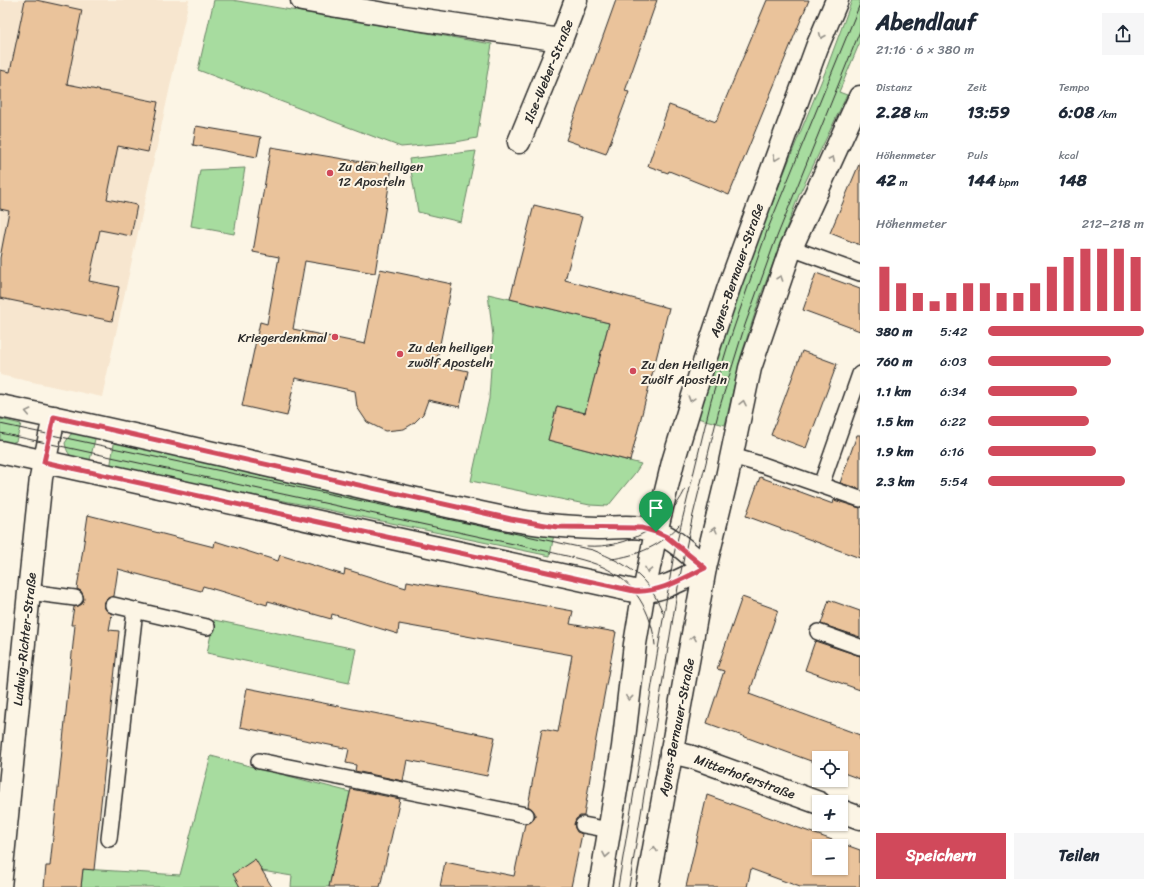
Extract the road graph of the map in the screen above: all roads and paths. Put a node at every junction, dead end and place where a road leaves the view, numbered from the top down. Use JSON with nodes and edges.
{"nodes":[{"id":1,"x":302,"y":0,"type":"edge"},
{"id":2,"x":576,"y":0,"type":"edge"},
{"id":3,"x":837,"y":0,"type":"edge"},
{"id":4,"x":561,"y":40,"type":"junction"},
{"id":5,"x":860,"y":97,"type":"edge"},
{"id":6,"x":519,"y":142,"type":"dead end"},
{"id":7,"x":791,"y":248,"type":"junction"},
{"id":8,"x":860,"y":273,"type":"edge"},
{"id":9,"x":860,"y":374,"type":"edge"},
{"id":10,"x":0,"y":406,"type":"edge"},
{"id":11,"x":54,"y":417,"type":"junction"},
{"id":12,"x":0,"y":452,"type":"edge"},
{"id":13,"x":732,"y":456,"type":"junction"},
{"id":14,"x":44,"y":462,"type":"junction"},
{"id":15,"x":821,"y":485,"type":"junction"},
{"id":16,"x":860,"y":499,"type":"edge"},
{"id":17,"x":656,"y":532,"type":"junction"},
{"id":18,"x":705,"y":568,"type":"junction"},
{"id":19,"x":29,"y":592,"type":"junction"},
{"id":20,"x":644,"y":592,"type":"junction"},
{"id":21,"x":75,"y":598,"type":"dead end"},
{"id":22,"x":113,"y":604,"type":"dead end"},
{"id":23,"x":135,"y":610,"type":"junction"},
{"id":24,"x":207,"y":627,"type":"dead end"},
{"id":25,"x":818,"y":632,"type":"dead end"},
{"id":26,"x":860,"y":647,"type":"edge"},
{"id":27,"x":671,"y":752,"type":"junction"},
{"id":28,"x":259,"y":760,"type":"dead end"},
{"id":29,"x":812,"y":800,"type":"edge"},
{"id":30,"x":4,"y":801,"type":"edge"},
{"id":31,"x":848,"y":814,"type":"edge"},
{"id":32,"x":526,"y":815,"type":"dead end"},
{"id":33,"x":860,"y":818,"type":"edge"},
{"id":34,"x":583,"y":825,"type":"dead end"},
{"id":35,"x":610,"y":830,"type":"junction"},
{"id":36,"x":109,"y":839,"type":"dead end"},
{"id":37,"x":0,"y":887,"type":"edge"},
{"id":38,"x":600,"y":887,"type":"edge"},
{"id":39,"x":647,"y":887,"type":"edge"}],
"edges":[{"from":1,"to":4,"type":"street"},
{"from":2,"to":4,"type":"street","name":"Ilse-Weber-Straße"},
{"from":3,"to":17,"type":"street","name":"Agnes-Bernauer-Straße","one_way":true},
{"from":4,"to":6,"type":"street","name":"Ilse-Weber-Straße"},
{"from":7,"to":5,"type":"street","name":"Agnes-Bernauer-Straße","one_way":true},
{"from":7,"to":8,"type":"lane"},
{"from":13,"to":7,"type":"street","name":"Agnes-Bernauer-Straße","one_way":true},
{"from":9,"to":15,"type":"lane"},
{"from":11,"to":10,"type":"street","one_way":true},
{"from":11,"to":14,"type":"street","name":"Ludwig-Richter-Straße"},
{"from":11,"to":17,"type":"street"},
{"from":12,"to":14,"type":"street"},
{"from":13,"to":15,"type":"lane"},
{"from":18,"to":13,"type":"street","name":"Agnes-Bernauer-Straße","one_way":true},
{"from":14,"to":19,"type":"street","name":"Ludwig-Richter-Straße"},
{"from":14,"to":20,"type":"street"},
{"from":15,"to":16,"type":"lane"},
{"from":17,"to":18,"type":"street"},
{"from":17,"to":20,"type":"street","name":"Agnes-Bernauer-Straße","one_way":true},
{"from":18,"to":20,"type":"street"},
{"from":27,"to":18,"type":"street","name":"Agnes-Bernauer-Straße","one_way":true},
{"from":19,"to":21,"type":"lane"},
{"from":19,"to":30,"type":"street","name":"Ludwig-Richter-Straße"},
{"from":20,"to":35,"type":"street","name":"Agnes-Bernauer-Straße","one_way":true},
{"from":22,"to":23,"type":"lane"},
{"from":23,"to":24,"type":"lane"},
{"from":23,"to":36,"type":"lane"},
{"from":25,"to":26,"type":"lane"},
{"from":27,"to":29,"type":"street","name":"Mitterhoferstraße"},
{"from":39,"to":27,"type":"street","name":"Agnes-Bernauer-Straße","one_way":true},
{"from":28,"to":32,"type":"lane"},
{"from":30,"to":37,"type":"street","name":"Ludwig-Richter-Straße"},
{"from":31,"to":33,"type":"street"},
{"from":34,"to":35,"type":"lane"},
{"from":35,"to":38,"type":"street","name":"Agnes-Bernauer-Straße","one_way":true}]}
